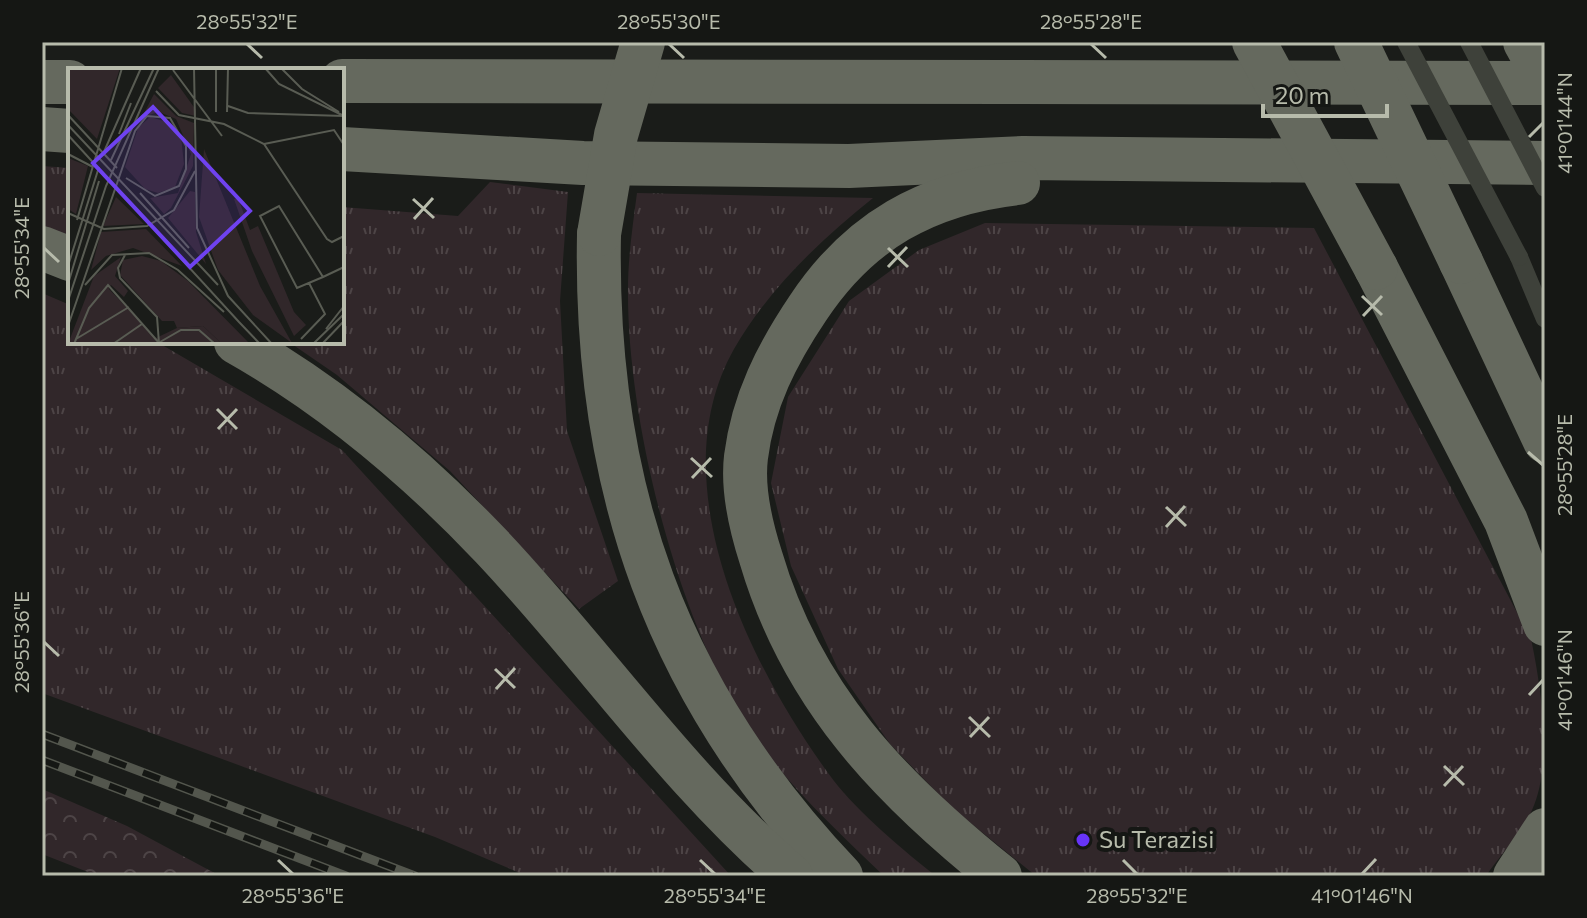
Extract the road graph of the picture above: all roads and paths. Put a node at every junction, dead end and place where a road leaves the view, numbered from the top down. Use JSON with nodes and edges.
{"nodes":[{"id":1,"x":643,"y":42,"type":"edge"},
{"id":2,"x":1254,"y":42,"type":"edge"},
{"id":3,"x":1356,"y":42,"type":"edge"},
{"id":4,"x":1406,"y":42,"type":"edge"},
{"id":5,"x":1469,"y":42,"type":"edge"},
{"id":6,"x":1525,"y":42,"type":"edge"},
{"id":7,"x":1545,"y":80,"type":"edge"},
{"id":8,"x":344,"y":81,"type":"edge"},
{"id":9,"x":42,"y":82,"type":"edge"},
{"id":10,"x":68,"y":82,"type":"edge"},
{"id":11,"x":42,"y":129,"type":"edge"},
{"id":12,"x":68,"y":131,"type":"edge"},
{"id":13,"x":344,"y":149,"type":"edge"},
{"id":14,"x":1221,"y":160,"type":"junction"},
{"id":15,"x":1545,"y":163,"type":"edge"},
{"id":16,"x":1545,"y":188,"type":"edge"},
{"id":17,"x":42,"y":248,"type":"edge"},
{"id":18,"x":1519,"y":257,"type":"junction"},
{"id":19,"x":68,"y":258,"type":"edge"},
{"id":20,"x":1545,"y":302,"type":"edge"},
{"id":21,"x":1545,"y":319,"type":"edge"},
{"id":22,"x":239,"y":344,"type":"edge"},
{"id":23,"x":1545,"y":441,"type":"edge"},
{"id":24,"x":1545,"y":624,"type":"edge"},
{"id":25,"x":1545,"y":830,"type":"edge"},
{"id":26,"x":791,"y":876,"type":"edge"},
{"id":27,"x":841,"y":876,"type":"edge"},
{"id":28,"x":1000,"y":876,"type":"edge"},
{"id":29,"x":1515,"y":876,"type":"edge"}],
"edges":[{"from":1,"to":27,"type":"highway","bridge":true},
{"from":2,"to":24,"type":"highway","bridge":true},
{"from":3,"to":23,"type":"highway","bridge":true},
{"from":4,"to":18,"type":"lane","bridge":true},
{"from":5,"to":16,"type":"lane","bridge":true},
{"from":6,"to":7,"type":"highway"},
{"from":7,"to":8,"type":"highway"},
{"from":9,"to":10,"type":"highway"},
{"from":11,"to":12,"type":"highway"},
{"from":13,"to":14,"type":"highway"},
{"from":14,"to":15,"type":"highway"},
{"from":14,"to":28,"type":"highway"},
{"from":17,"to":19,"type":"highway"},
{"from":18,"to":20,"type":"lane"},
{"from":18,"to":21,"type":"lane"},
{"from":22,"to":26,"type":"highway"},
{"from":25,"to":29,"type":"highway"}]}
